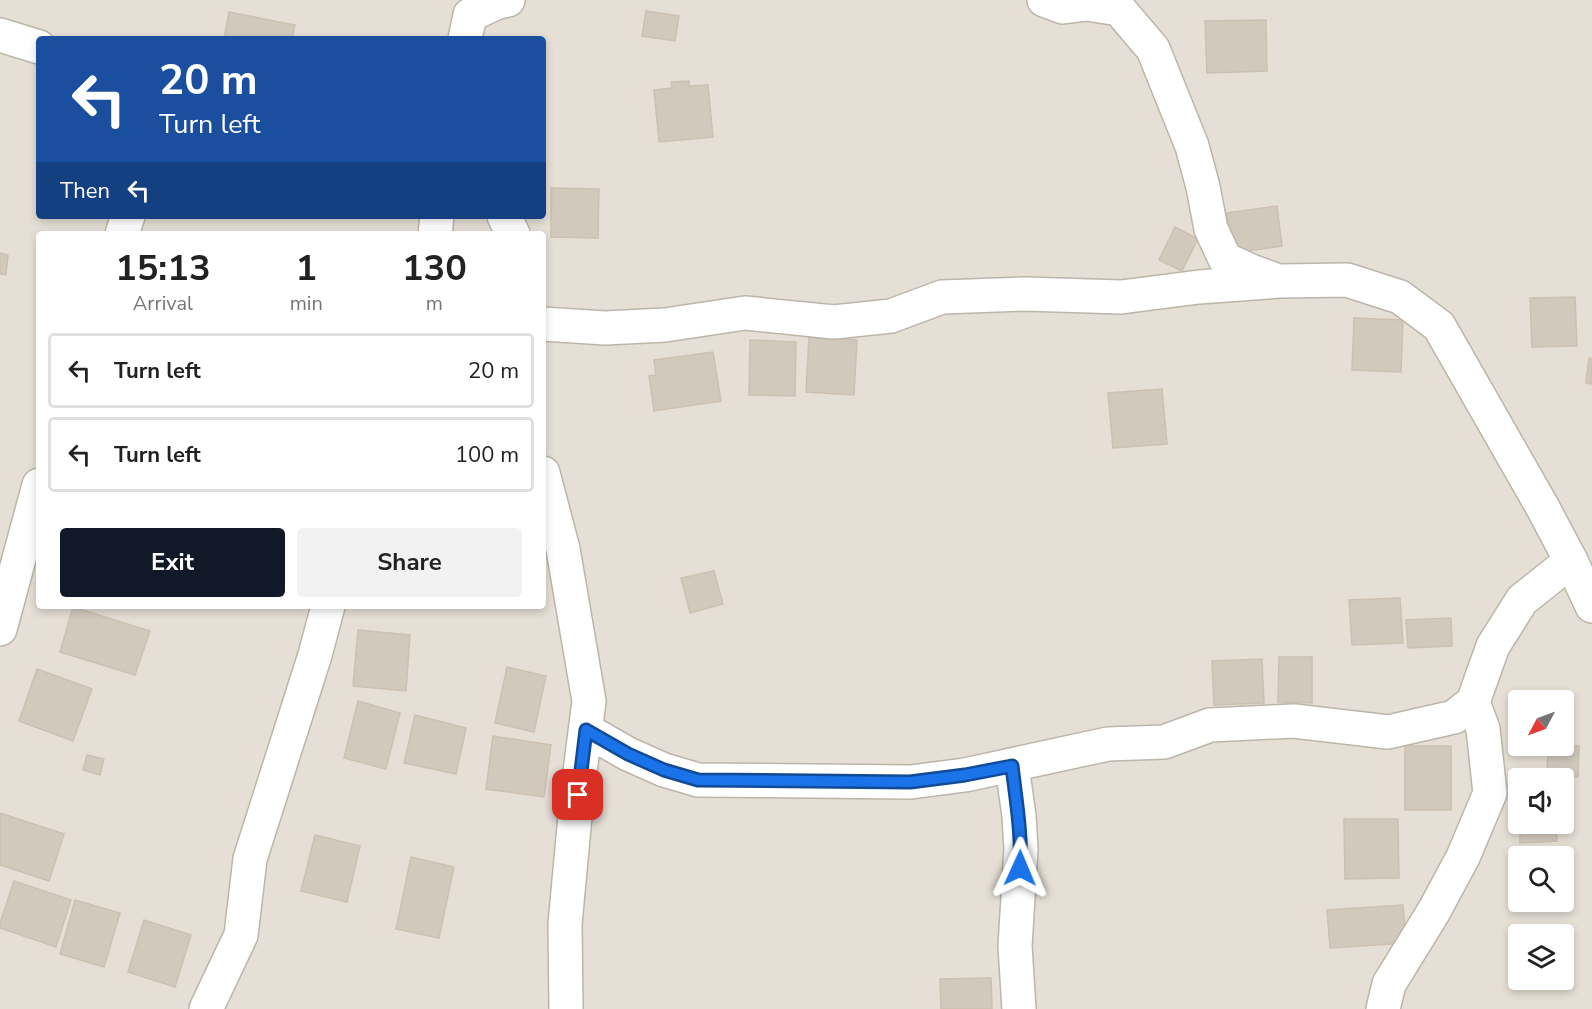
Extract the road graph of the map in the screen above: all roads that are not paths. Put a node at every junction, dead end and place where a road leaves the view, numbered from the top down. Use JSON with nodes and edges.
{"nodes":[{"id":1,"x":508,"y":0,"type":"edge"},
{"id":2,"x":1044,"y":0,"type":"edge"},
{"id":3,"x":466,"y":18,"type":"edge"},
{"id":4,"x":0,"y":35,"type":"edge"},
{"id":5,"x":36,"y":46,"type":"edge"},
{"id":6,"x":1280,"y":281,"type":"junction"},
{"id":7,"x":546,"y":324,"type":"edge"},
{"id":8,"x":546,"y":484,"type":"edge"},
{"id":9,"x":36,"y":496,"type":"edge"},
{"id":10,"x":1571,"y":561,"type":"junction"},
{"id":11,"x":1592,"y":606,"type":"edge"},
{"id":12,"x":327,"y":609,"type":"edge"},
{"id":13,"x":0,"y":629,"type":"edge"},
{"id":14,"x":1473,"y":702,"type":"junction"},
{"id":15,"x":586,"y":730,"type":"junction"},
{"id":16,"x":1012,"y":766,"type":"junction"},
{"id":17,"x":206,"y":1009,"type":"edge"},
{"id":18,"x":566,"y":1009,"type":"edge"},
{"id":19,"x":1019,"y":1009,"type":"edge"},
{"id":20,"x":1383,"y":1009,"type":"edge"}],
"edges":[{"from":1,"to":3,"type":"street"},
{"from":2,"to":6,"type":"street"},
{"from":4,"to":5,"type":"street"},
{"from":6,"to":7,"type":"street"},
{"from":6,"to":10,"type":"street"},
{"from":8,"to":15,"type":"street"},
{"from":9,"to":13,"type":"street"},
{"from":10,"to":11,"type":"street"},
{"from":10,"to":14,"type":"street"},
{"from":12,"to":17,"type":"street"},
{"from":14,"to":16,"type":"street"},
{"from":14,"to":20,"type":"street"},
{"from":15,"to":16,"type":"street"},
{"from":15,"to":18,"type":"street"},
{"from":16,"to":19,"type":"street"}]}
